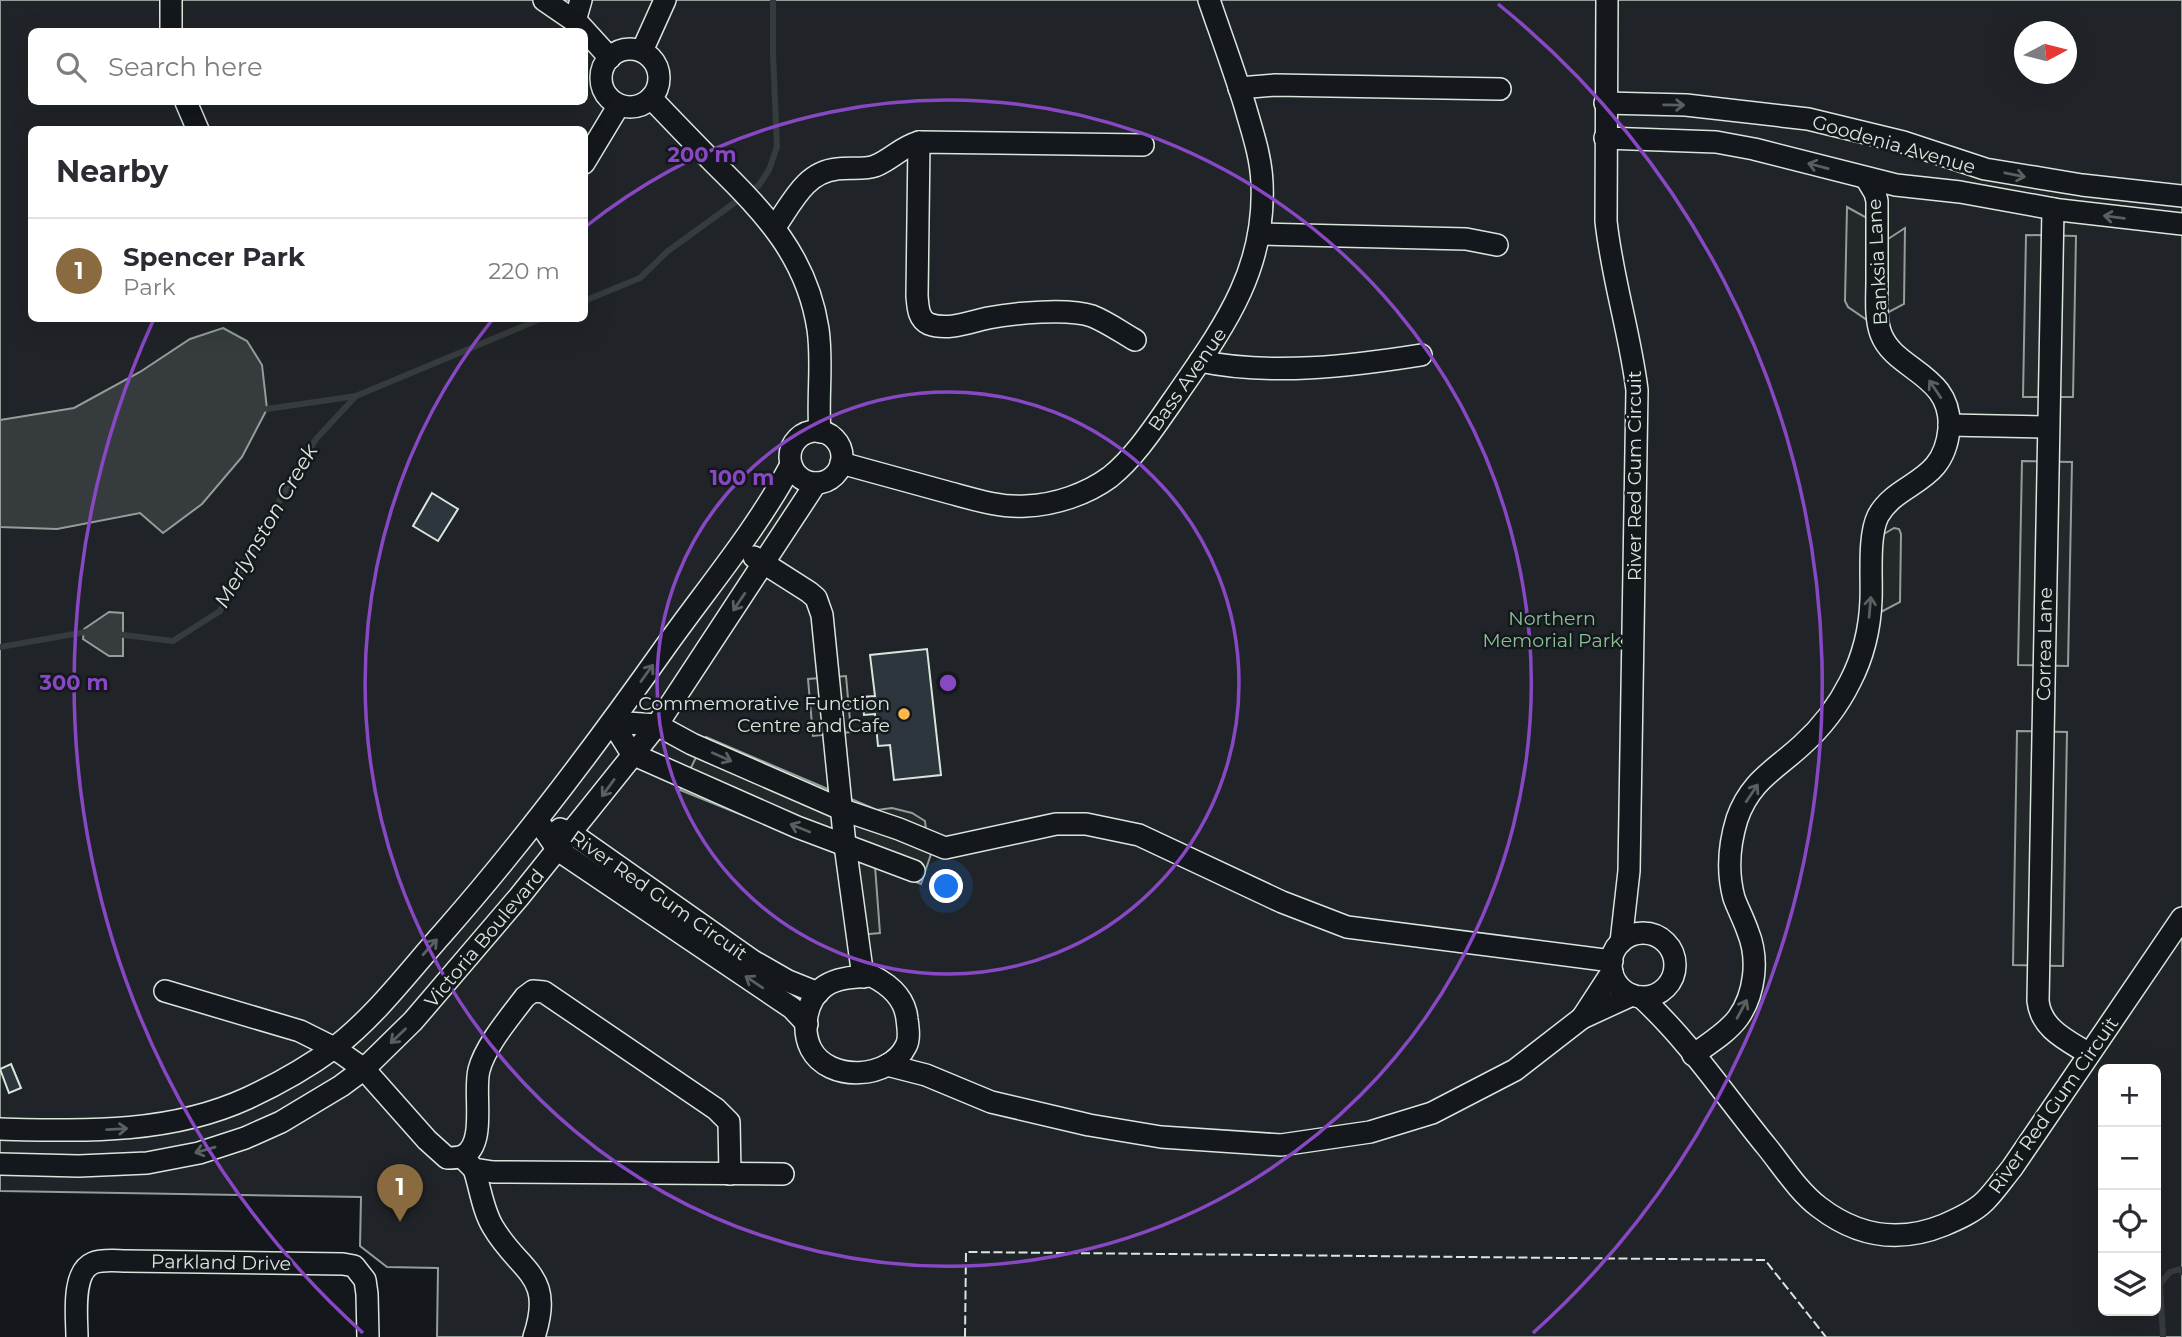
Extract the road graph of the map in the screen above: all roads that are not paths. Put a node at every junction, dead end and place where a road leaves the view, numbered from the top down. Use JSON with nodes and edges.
{"nodes":[{"id":1,"x":172,"y":0,"type":"edge"},
{"id":2,"x":544,"y":0,"type":"edge"},
{"id":3,"x":581,"y":0,"type":"edge"},
{"id":4,"x":665,"y":0,"type":"edge"},
{"id":5,"x":1209,"y":0,"type":"edge"},
{"id":6,"x":1607,"y":0,"type":"edge"},
{"id":7,"x":575,"y":21,"type":"junction"},
{"id":8,"x":171,"y":28,"type":"edge"},
{"id":9,"x":582,"y":28,"type":"edge"},
{"id":10,"x":588,"y":35,"type":"edge"},
{"id":11,"x":642,"y":51,"type":"junction"},
{"id":12,"x":610,"y":58,"type":"junction"},
{"id":13,"x":1239,"y":88,"type":"junction"},
{"id":14,"x":1500,"y":89,"type":"dead end"},
{"id":15,"x":651,"y":98,"type":"junction"},
{"id":16,"x":1605,"y":103,"type":"junction"},
{"id":17,"x":187,"y":105,"type":"edge"},
{"id":18,"x":620,"y":105,"type":"junction"},
{"id":19,"x":196,"y":126,"type":"edge"},
{"id":20,"x":1605,"y":138,"type":"junction"},
{"id":21,"x":919,"y":142,"type":"junction"},
{"id":22,"x":1143,"y":145,"type":"dead end"},
{"id":23,"x":588,"y":157,"type":"edge"},
{"id":24,"x":1866,"y":178,"type":"junction"},
{"id":25,"x":2182,"y":196,"type":"edge"},
{"id":26,"x":2053,"y":209,"type":"junction"},
{"id":27,"x":770,"y":221,"type":"junction"},
{"id":28,"x":2182,"y":224,"type":"edge"},
{"id":29,"x":1259,"y":234,"type":"junction"},
{"id":30,"x":1497,"y":245,"type":"dead end"},
{"id":31,"x":1135,"y":340,"type":"dead end"},
{"id":32,"x":1421,"y":355,"type":"dead end"},
{"id":33,"x":1200,"y":361,"type":"junction"},
{"id":34,"x":1949,"y":425,"type":"junction"},
{"id":35,"x":2048,"y":427,"type":"junction"},
{"id":36,"x":820,"y":432,"type":"junction"},
{"id":37,"x":841,"y":463,"type":"junction"},
{"id":38,"x":791,"y":465,"type":"junction"},
{"id":39,"x":816,"y":483,"type":"junction"},
{"id":40,"x":737,"y":546,"type":"junction"},
{"id":41,"x":764,"y":564,"type":"junction"},
{"id":42,"x":612,"y":722,"type":"junction"},
{"id":43,"x":657,"y":725,"type":"junction"},
{"id":44,"x":632,"y":754,"type":"junction"},
{"id":45,"x":843,"y":810,"type":"junction"},
{"id":46,"x":538,"y":821,"type":"junction"},
{"id":47,"x":899,"y":829,"type":"junction"},
{"id":48,"x":564,"y":842,"type":"junction"},
{"id":49,"x":845,"y":845,"type":"junction"},
{"id":50,"x":887,"y":861,"type":"junction"},
{"id":51,"x":914,"y":871,"type":"dead end"},
{"id":52,"x":1629,"y":871,"type":"junction"},
{"id":53,"x":2182,"y":918,"type":"edge"},
{"id":54,"x":1648,"y":933,"type":"junction"},
{"id":55,"x":1621,"y":942,"type":"junction"},
{"id":56,"x":1612,"y":966,"type":"junction"},
{"id":57,"x":863,"y":977,"type":"junction"},
{"id":58,"x":1667,"y":986,"type":"junction"},
{"id":59,"x":165,"y":991,"type":"dead end"},
{"id":60,"x":818,"y":993,"type":"junction"},
{"id":61,"x":1636,"y":996,"type":"junction"},
{"id":62,"x":1582,"y":1018,"type":"junction"},
{"id":63,"x":807,"y":1024,"type":"junction"},
{"id":64,"x":1679,"y":1035,"type":"junction"},
{"id":65,"x":907,"y":1044,"type":"junction"},
{"id":66,"x":334,"y":1048,"type":"junction"},
{"id":67,"x":2089,"y":1054,"type":"junction"},
{"id":68,"x":1693,"y":1055,"type":"junction"},
{"id":69,"x":887,"y":1065,"type":"junction"},
{"id":70,"x":364,"y":1069,"type":"junction"},
{"id":71,"x":926,"y":1075,"type":"junction"},
{"id":72,"x":0,"y":1129,"type":"edge"},
{"id":73,"x":80,"y":1131,"type":"junction"},
{"id":74,"x":468,"y":1163,"type":"junction"},
{"id":75,"x":0,"y":1164,"type":"edge"},
{"id":76,"x":79,"y":1166,"type":"junction"},
{"id":77,"x":730,"y":1174,"type":"junction"},
{"id":78,"x":783,"y":1174,"type":"dead end"},
{"id":79,"x":77,"y":1337,"type":"edge"},
{"id":80,"x":368,"y":1337,"type":"edge"},
{"id":81,"x":534,"y":1337,"type":"edge"}],
"edges":[{"from":1,"to":8,"type":"lane"},
{"from":2,"to":7,"type":"lane"},
{"from":3,"to":7,"type":"lane"},
{"from":4,"to":11,"type":"lane"},
{"from":5,"to":13,"type":"lane","name":"Bass Avenue"},
{"from":6,"to":16,"type":"lane","name":"River Red Gum Circuit"},
{"from":7,"to":9,"type":"lane"},
{"from":10,"to":12,"type":"lane"},
{"from":11,"to":12,"type":"lane"},
{"from":11,"to":15,"type":"lane"},
{"from":12,"to":18,"type":"lane"},
{"from":13,"to":14,"type":"lane"},
{"from":13,"to":29,"type":"lane","name":"Bass Avenue"},
{"from":15,"to":18,"type":"lane"},
{"from":15,"to":27,"type":"lane"},
{"from":16,"to":20,"type":"lane","name":"River Red Gum Circuit"},
{"from":16,"to":25,"type":"lane","name":"Goodenia Avenue","one_way":true},
{"from":17,"to":19,"type":"lane"},
{"from":18,"to":23,"type":"lane"},
{"from":24,"to":20,"type":"lane","name":"Goodenia Avenue","one_way":true},
{"from":20,"to":52,"type":"lane","name":"River Red Gum Circuit"},
{"from":21,"to":22,"type":"lane"},
{"from":21,"to":27,"type":"lane"},
{"from":21,"to":31,"type":"lane"},
{"from":24,"to":26,"type":"lane","name":"Goodenia Avenue"},
{"from":34,"to":24,"type":"lane","name":"Banksia Lane","one_way":true},
{"from":28,"to":26,"type":"lane","name":"Goodenia Avenue","one_way":true},
{"from":26,"to":35,"type":"lane","name":"Correa Lane"},
{"from":27,"to":36,"type":"lane"},
{"from":29,"to":30,"type":"lane"},
{"from":29,"to":33,"type":"lane","name":"Bass Avenue"},
{"from":32,"to":33,"type":"lane"},
{"from":33,"to":37,"type":"lane","name":"Bass Avenue"},
{"from":34,"to":35,"type":"lane"},
{"from":68,"to":34,"type":"lane","one_way":true},
{"from":35,"to":67,"type":"lane","name":"Correa Lane"},
{"from":36,"to":37,"type":"lane"},
{"from":36,"to":38,"type":"lane"},
{"from":37,"to":39,"type":"lane"},
{"from":38,"to":39,"type":"lane"},
{"from":38,"to":40,"type":"lane","name":"Victoria Boulevard"},
{"from":39,"to":41,"type":"lane","name":"Victoria Boulevard"},
{"from":40,"to":41,"type":"lane"},
{"from":42,"to":40,"type":"lane","name":"Victoria Boulevard","one_way":true},
{"from":41,"to":43,"type":"lane","name":"Victoria Boulevard","one_way":true},
{"from":41,"to":45,"type":"lane"},
{"from":42,"to":43,"type":"lane"},
{"from":42,"to":44,"type":"lane"},
{"from":42,"to":46,"type":"lane","name":"Victoria Boulevard"},
{"from":43,"to":44,"type":"lane","name":"Victoria Boulevard"},
{"from":43,"to":45,"type":"lane","one_way":true},
{"from":44,"to":48,"type":"lane","name":"Victoria Boulevard","one_way":true},
{"from":49,"to":44,"type":"lane","one_way":true},
{"from":45,"to":47,"type":"lane"},
{"from":45,"to":49,"type":"lane"},
{"from":46,"to":48,"type":"lane","name":"River Red Gum Circuit"},
{"from":66,"to":46,"type":"lane","name":"Victoria Boulevard","one_way":true},
{"from":47,"to":50,"type":"lane"},
{"from":47,"to":56,"type":"lane"},
{"from":48,"to":60,"type":"lane","name":"River Red Gum Circuit"},
{"from":63,"to":48,"type":"lane","name":"River Red Gum Circuit","one_way":true},
{"from":48,"to":70,"type":"lane","name":"Victoria Boulevard","one_way":true},
{"from":49,"to":50,"type":"lane"},
{"from":49,"to":57,"type":"lane"},
{"from":50,"to":51,"type":"lane"},
{"from":52,"to":54,"type":"lane","name":"River Red Gum Circuit"},
{"from":52,"to":55,"type":"lane","name":"River Red Gum Circuit"},
{"from":53,"to":67,"type":"lane","name":"River Red Gum Circuit"},
{"from":54,"to":55,"type":"lane"},
{"from":54,"to":58,"type":"lane"},
{"from":55,"to":56,"type":"lane"},
{"from":56,"to":61,"type":"lane"},
{"from":56,"to":62,"type":"lane"},
{"from":57,"to":60,"type":"lane"},
{"from":57,"to":65,"type":"lane"},
{"from":58,"to":61,"type":"lane"},
{"from":58,"to":64,"type":"lane","name":"River Red Gum Circuit"},
{"from":59,"to":66,"type":"lane"},
{"from":60,"to":63,"type":"lane"},
{"from":61,"to":62,"type":"lane"},
{"from":61,"to":64,"type":"lane","name":"River Red Gum Circuit"},
{"from":62,"to":71,"type":"lane"},
{"from":63,"to":69,"type":"lane"},
{"from":64,"to":68,"type":"lane","name":"River Red Gum Circuit"},
{"from":65,"to":69,"type":"lane"},
{"from":65,"to":71,"type":"lane"},
{"from":66,"to":70,"type":"lane"},
{"from":73,"to":66,"type":"lane","name":"Victoria Boulevard","one_way":true},
{"from":67,"to":68,"type":"lane","name":"River Red Gum Circuit"},
{"from":69,"to":71,"type":"lane"},
{"from":70,"to":74,"type":"lane"},
{"from":70,"to":76,"type":"lane","name":"Victoria Boulevard","one_way":true},
{"from":72,"to":73,"type":"lane","name":"Victoria Boulevard"},
{"from":73,"to":76,"type":"lane"},
{"from":74,"to":77,"type":"lane"},
{"from":74,"to":77,"type":"lane"},
{"from":74,"to":81,"type":"lane"},
{"from":75,"to":76,"type":"lane","name":"Victoria Boulevard"},
{"from":77,"to":78,"type":"lane"},
{"from":79,"to":80,"type":"lane","name":"Parkland Drive"}]}
